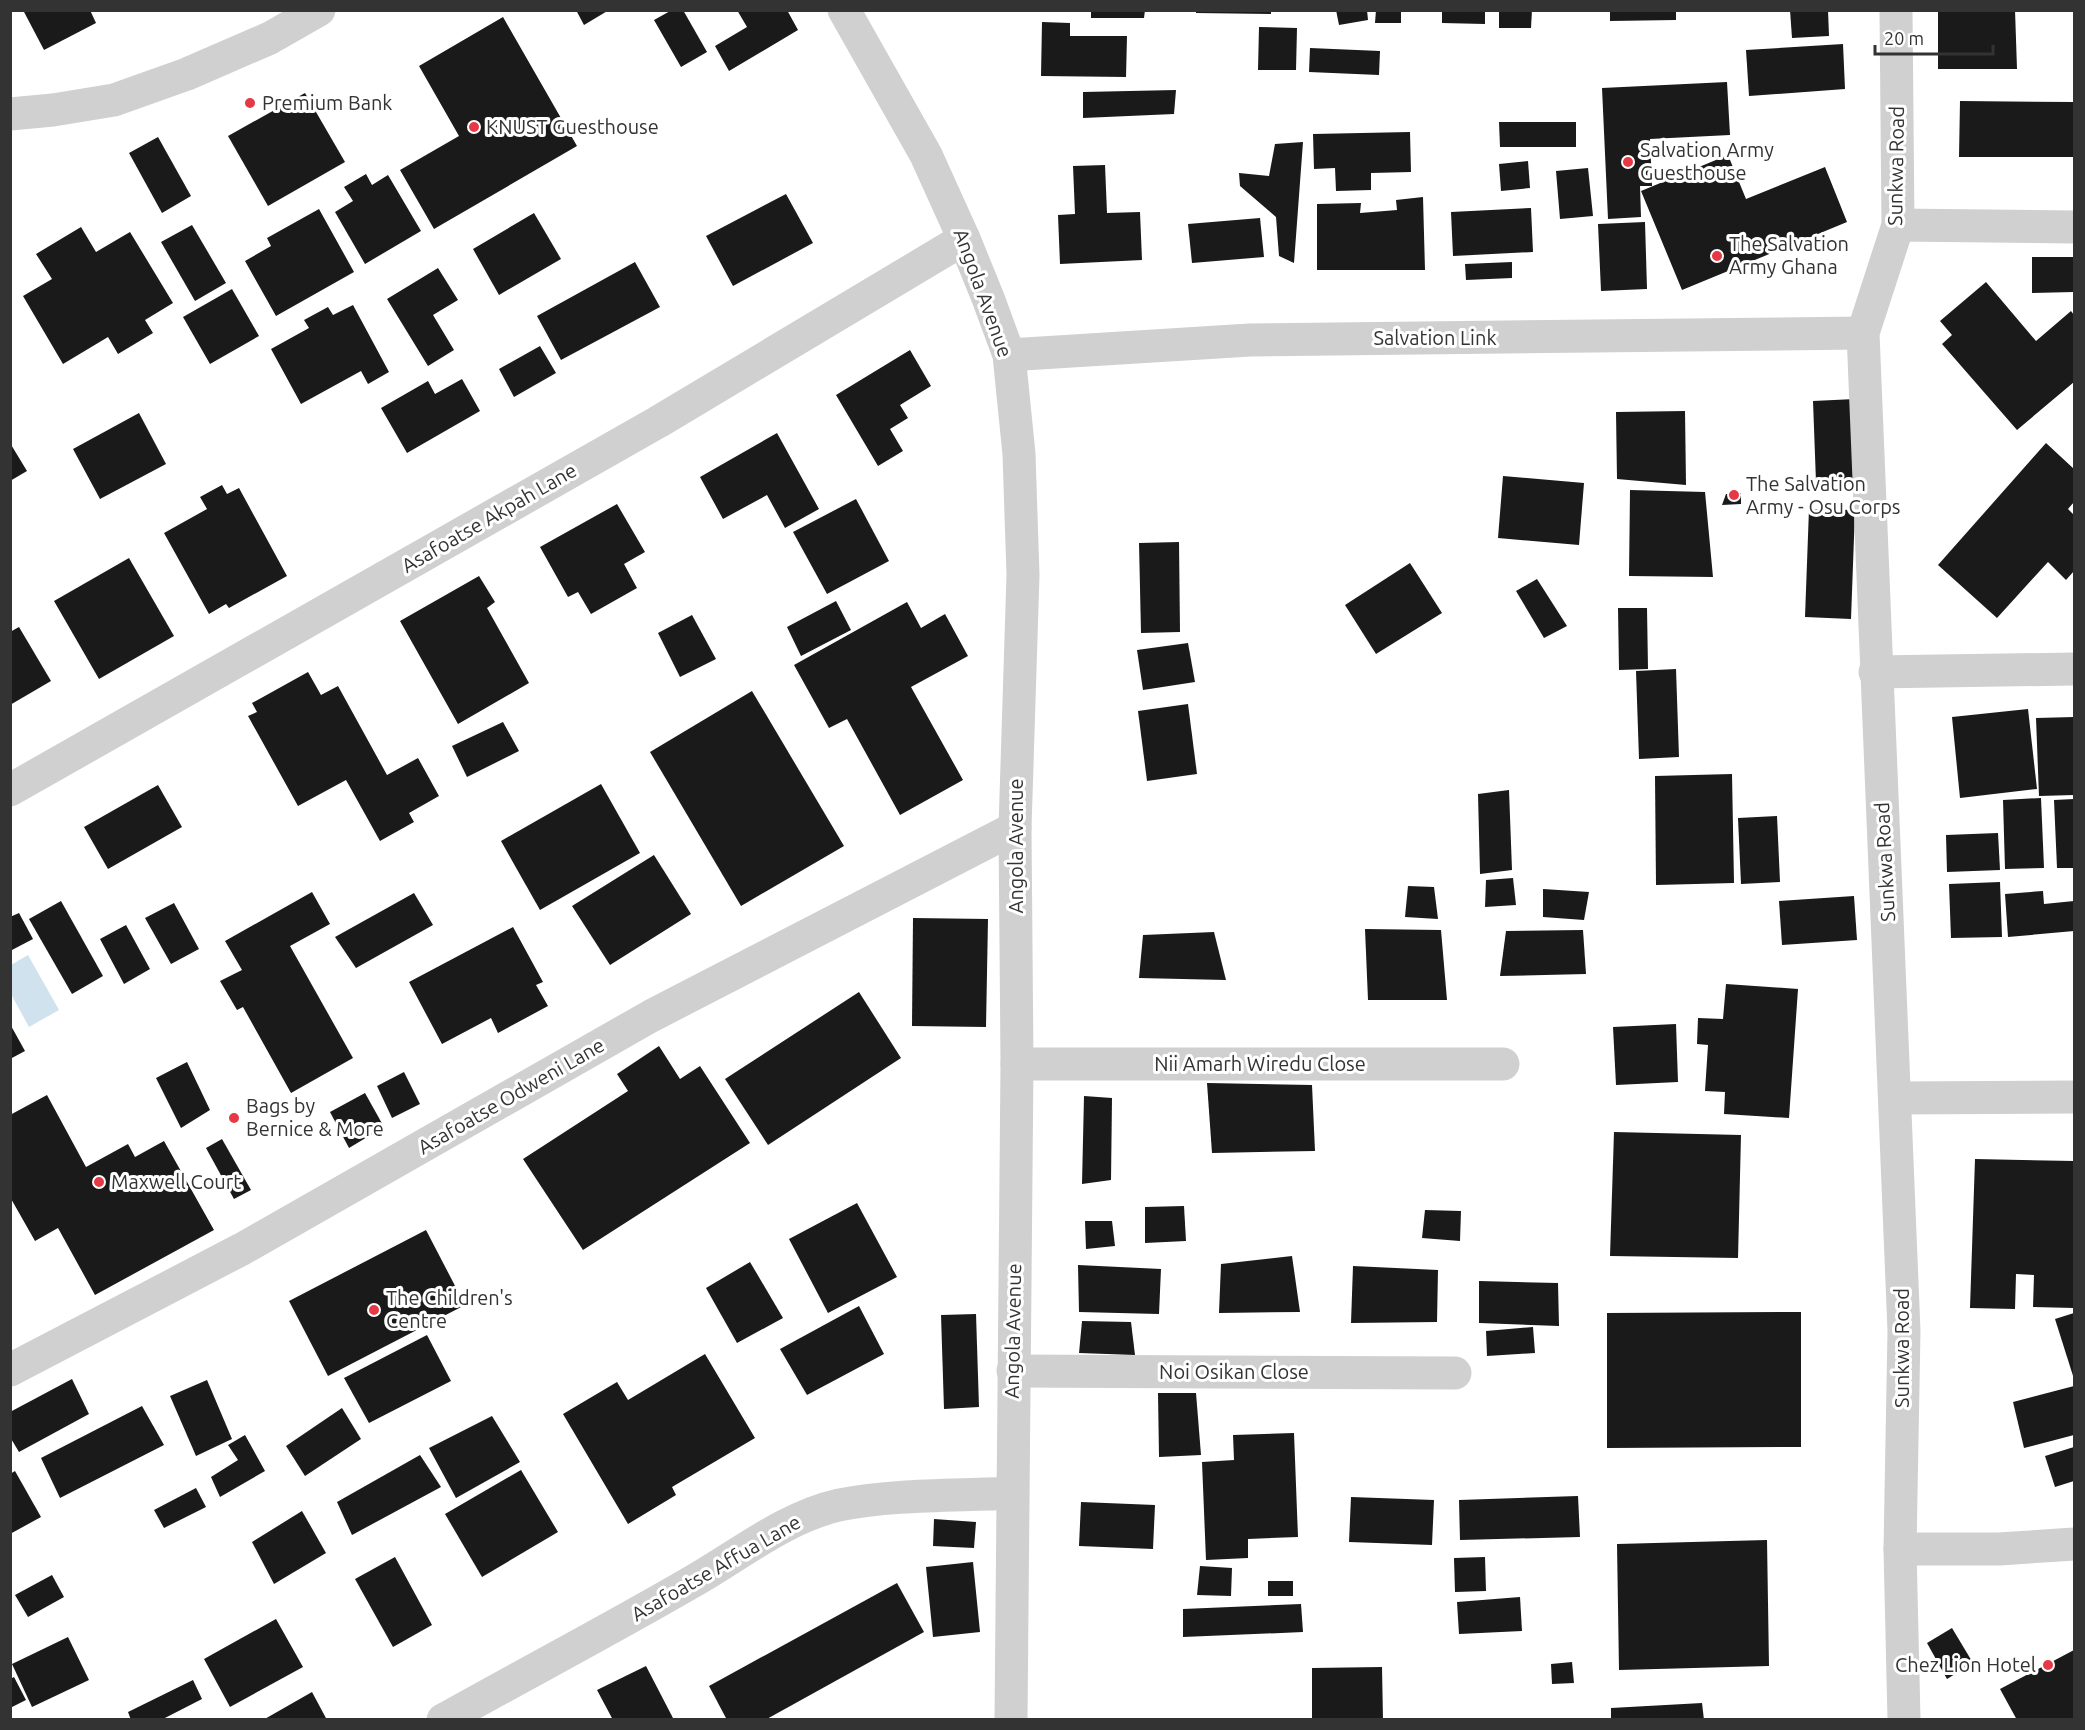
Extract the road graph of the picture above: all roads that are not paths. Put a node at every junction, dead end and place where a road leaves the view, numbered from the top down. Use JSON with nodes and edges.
{"nodes":[{"id":1,"x":319,"y":10,"type":"edge"},
{"id":2,"x":844,"y":10,"type":"edge"},
{"id":3,"x":1896,"y":10,"type":"edge"},
{"id":4,"x":10,"y":114,"type":"edge"},
{"id":5,"x":1898,"y":225,"type":"junction"},
{"id":6,"x":2074,"y":227,"type":"edge"},
{"id":7,"x":964,"y":239,"type":"junction"},
{"id":8,"x":1863,"y":333,"type":"junction"},
{"id":9,"x":1009,"y":355,"type":"junction"},
{"id":10,"x":2074,"y":669,"type":"edge"},
{"id":11,"x":1875,"y":672,"type":"junction"},
{"id":12,"x":10,"y":790,"type":"edge"},
{"id":13,"x":1015,"y":828,"type":"junction"},
{"id":14,"x":1017,"y":1064,"type":"junction"},
{"id":15,"x":1503,"y":1064,"type":"dead end"},
{"id":16,"x":2074,"y":1097,"type":"edge"},
{"id":17,"x":1896,"y":1098,"type":"junction"},
{"id":18,"x":10,"y":1370,"type":"edge"},
{"id":19,"x":1013,"y":1371,"type":"junction"},
{"id":20,"x":1455,"y":1373,"type":"dead end"},
{"id":21,"x":1012,"y":1493,"type":"junction"},
{"id":22,"x":2074,"y":1544,"type":"edge"},
{"id":23,"x":1900,"y":1549,"type":"junction"},
{"id":24,"x":443,"y":1719,"type":"edge"},
{"id":25,"x":1011,"y":1719,"type":"edge"},
{"id":26,"x":1904,"y":1719,"type":"edge"}],
"edges":[{"from":1,"to":4,"type":"street"},
{"from":2,"to":7,"type":"street","name":"Angola Avenue"},
{"from":3,"to":5,"type":"street","name":"Sunkwa Road"},
{"from":5,"to":6,"type":"street"},
{"from":5,"to":8,"type":"street","name":"Sunkwa Road"},
{"from":7,"to":9,"type":"street","name":"Angola Avenue"},
{"from":7,"to":12,"type":"street","name":"Asafoatse Akpah Lane"},
{"from":8,"to":9,"type":"street","name":"Salvation Link"},
{"from":8,"to":11,"type":"street","name":"Sunkwa Road"},
{"from":9,"to":13,"type":"street","name":"Angola Avenue"},
{"from":10,"to":11,"type":"street"},
{"from":11,"to":17,"type":"street","name":"Sunkwa Road"},
{"from":13,"to":14,"type":"street","name":"Angola Avenue"},
{"from":13,"to":18,"type":"street","name":"Asafoatse Odweni Lane"},
{"from":14,"to":15,"type":"street","name":"Nii Amarh Wiredu Close"},
{"from":14,"to":19,"type":"street","name":"Angola Avenue"},
{"from":16,"to":17,"type":"street"},
{"from":17,"to":23,"type":"street","name":"Sunkwa Road"},
{"from":19,"to":20,"type":"street","name":"Noi Osikan Close"},
{"from":19,"to":21,"type":"street","name":"Angola Avenue"},
{"from":21,"to":24,"type":"street","name":"Asafoatse Affua Lane"},
{"from":21,"to":25,"type":"street","name":"Angola Avenue"},
{"from":22,"to":23,"type":"street"},
{"from":23,"to":26,"type":"street","name":"Sunkwa Road"}]}
